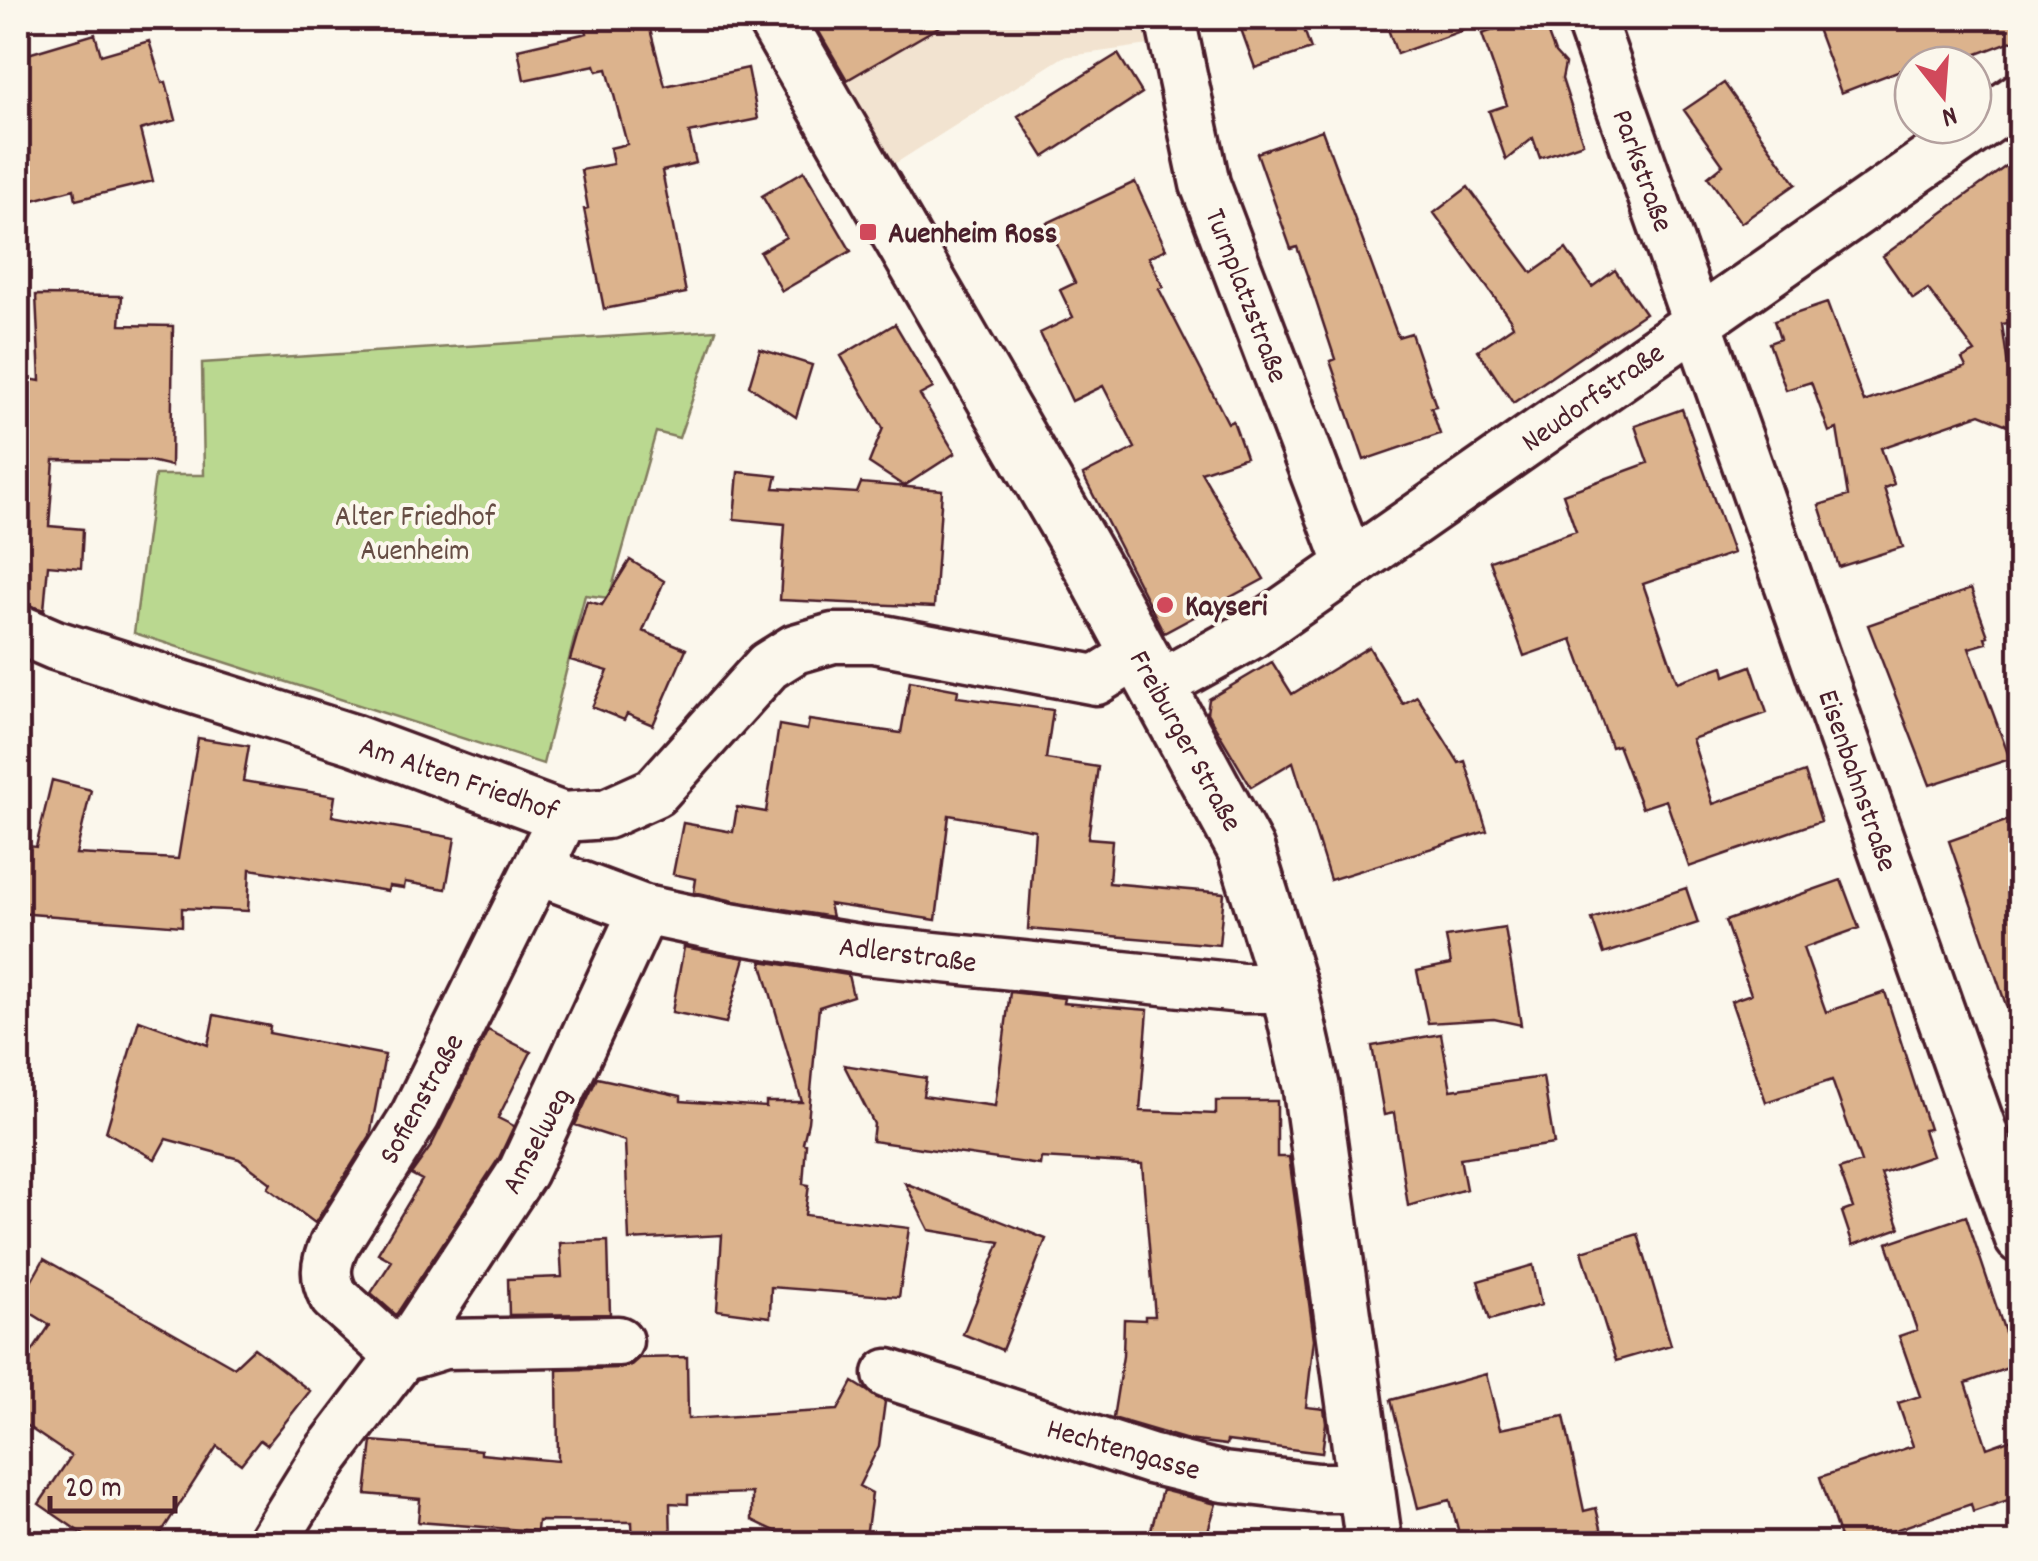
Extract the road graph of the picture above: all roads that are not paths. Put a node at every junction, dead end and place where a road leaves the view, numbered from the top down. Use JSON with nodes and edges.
{"nodes":[{"id":1,"x":776,"y":18,"type":"edge"},
{"id":2,"x":1170,"y":18,"type":"edge"},
{"id":3,"x":1590,"y":18,"type":"edge"},
{"id":4,"x":2020,"y":97,"type":"edge"},
{"id":5,"x":1698,"y":322,"type":"junction"},
{"id":6,"x":1350,"y":565,"type":"junction"},
{"id":7,"x":18,"y":629,"type":"edge"},
{"id":8,"x":1149,"y":670,"type":"junction"},
{"id":9,"x":564,"y":817,"type":"junction"},
{"id":10,"x":536,"y":870,"type":"junction"},
{"id":11,"x":644,"y":910,"type":"junction"},
{"id":12,"x":1288,"y":988,"type":"junction"},
{"id":13,"x":2020,"y":1239,"type":"edge"},
{"id":14,"x":618,"y":1341,"type":"dead end"},
{"id":15,"x":402,"y":1358,"type":"junction"},
{"id":16,"x":888,"y":1374,"type":"dead end"},
{"id":17,"x":1367,"y":1488,"type":"junction"},
{"id":18,"x":271,"y":1544,"type":"edge"},
{"id":19,"x":1374,"y":1544,"type":"edge"}],
"edges":[{"from":1,"to":8,"type":"street","name":"Freiburger Straße"},
{"from":2,"to":6,"type":"street","name":"Turnplatzstraße"},
{"from":3,"to":5,"type":"street","name":"Parkstraße"},
{"from":4,"to":5,"type":"street","name":"Neudorfstraße"},
{"from":5,"to":6,"type":"street","name":"Neudorfstraße"},
{"from":5,"to":13,"type":"street","name":"Eisenbahnstraße"},
{"from":6,"to":8,"type":"street","name":"Neudorfstraße"},
{"from":7,"to":9,"type":"street","name":"Am Alten Friedhof"},
{"from":8,"to":9,"type":"street","name":"Am Alten Friedhof"},
{"from":8,"to":12,"type":"street","name":"Freiburger Straße"},
{"from":9,"to":10,"type":"street","name":"Sofienstraße"},
{"from":10,"to":11,"type":"street","name":"Adlerstraße"},
{"from":10,"to":15,"type":"street","name":"Sofienstraße"},
{"from":11,"to":12,"type":"street","name":"Adlerstraße"},
{"from":11,"to":15,"type":"street","name":"Amselweg"},
{"from":12,"to":17,"type":"street","name":"Freiburger Straße"},
{"from":14,"to":15,"type":"street"},
{"from":15,"to":18,"type":"street"},
{"from":16,"to":17,"type":"street","name":"Hechtengasse"},
{"from":17,"to":19,"type":"street","name":"Freiburger Straße"}]}
